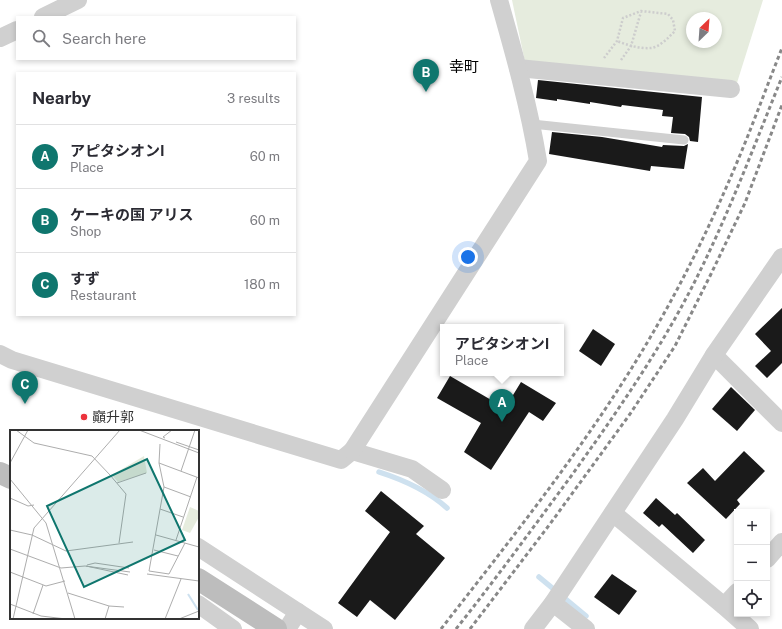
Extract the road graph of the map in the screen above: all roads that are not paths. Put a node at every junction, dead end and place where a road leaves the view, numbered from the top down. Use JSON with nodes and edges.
{"nodes":[{"id":1,"x":78,"y":0,"type":"edge"},
{"id":2,"x":499,"y":0,"type":"edge"},
{"id":3,"x":45,"y":16,"type":"edge"},
{"id":4,"x":16,"y":30,"type":"edge"},
{"id":5,"x":0,"y":38,"type":"edge"},
{"id":6,"x":518,"y":68,"type":"junction"},
{"id":7,"x":731,"y":89,"type":"dead end"},
{"id":8,"x":532,"y":124,"type":"junction"},
{"id":9,"x":684,"y":140,"type":"dead end"},
{"id":10,"x":782,"y":257,"type":"edge"},
{"id":11,"x":0,"y":354,"type":"edge"},
{"id":12,"x":714,"y":355,"type":"junction"},
{"id":13,"x":782,"y":423,"type":"edge"},
{"id":14,"x":352,"y":450,"type":"junction"},
{"id":15,"x":0,"y":474,"type":"edge"},
{"id":16,"x":10,"y":478,"type":"edge"},
{"id":17,"x":442,"y":490,"type":"dead end"},
{"id":18,"x":613,"y":513,"type":"junction"},
{"id":19,"x":782,"y":542,"type":"edge"},
{"id":20,"x":199,"y":548,"type":"edge"},
{"id":21,"x":770,"y":556,"type":"edge"},
{"id":22,"x":199,"y":579,"type":"edge"},
{"id":23,"x":734,"y":595,"type":"edge"},
{"id":24,"x":553,"y":603,"type":"junction"},
{"id":25,"x":199,"y":605,"type":"edge"},
{"id":26,"x":724,"y":606,"type":"junction"},
{"id":27,"x":288,"y":623,"type":"edge"},
{"id":28,"x":233,"y":629,"type":"edge"},
{"id":29,"x":324,"y":629,"type":"edge"},
{"id":30,"x":533,"y":629,"type":"edge"},
{"id":31,"x":586,"y":629,"type":"edge"},
{"id":32,"x":750,"y":629,"type":"edge"}],
"edges":[{"from":1,"to":3,"type":"street"},
{"from":2,"to":6,"type":"street"},
{"from":4,"to":5,"type":"street"},
{"from":6,"to":7,"type":"street"},
{"from":6,"to":8,"type":"street"},
{"from":8,"to":9,"type":"lane"},
{"from":8,"to":14,"type":"street"},
{"from":10,"to":12,"type":"street"},
{"from":11,"to":14,"type":"street"},
{"from":12,"to":13,"type":"street"},
{"from":12,"to":18,"type":"street"},
{"from":14,"to":17,"type":"street"},
{"from":15,"to":16,"type":"street"},
{"from":18,"to":24,"type":"street"},
{"from":18,"to":26,"type":"street"},
{"from":19,"to":21,"type":"street"},
{"from":20,"to":27,"type":"street"},
{"from":22,"to":27,"type":"street"},
{"from":23,"to":26,"type":"street"},
{"from":24,"to":30,"type":"street"},
{"from":24,"to":31,"type":"street"},
{"from":25,"to":28,"type":"street"},
{"from":26,"to":32,"type":"street"},
{"from":27,"to":29,"type":"street"}]}
